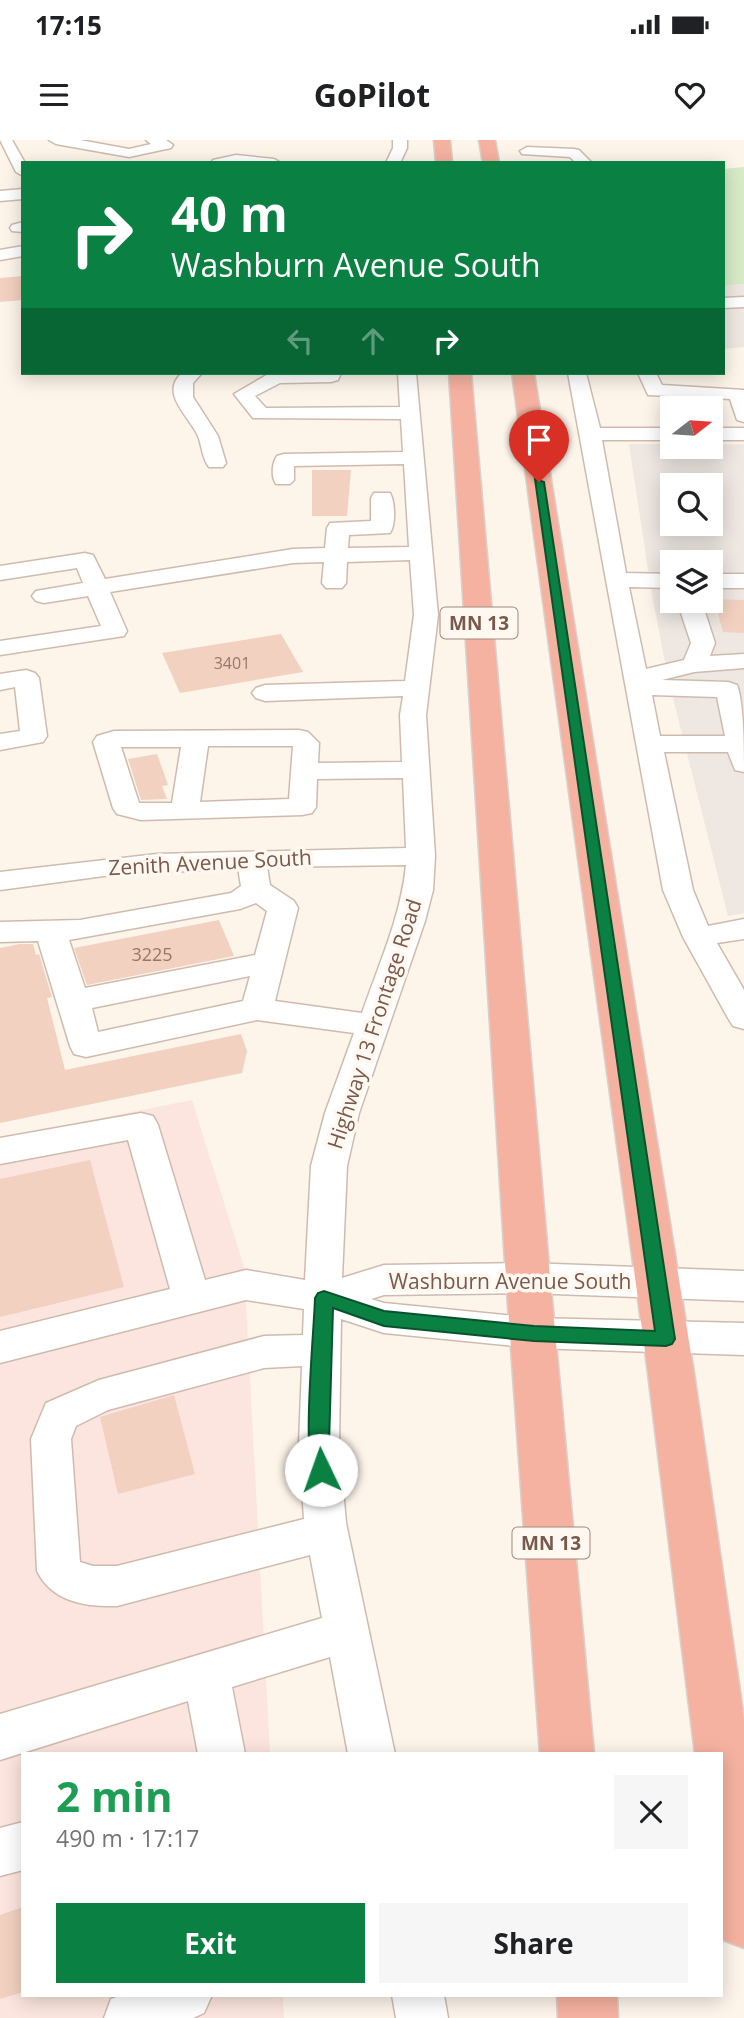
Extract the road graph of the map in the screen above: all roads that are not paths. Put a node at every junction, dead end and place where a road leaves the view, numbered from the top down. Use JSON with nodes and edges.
{"nodes":[{"id":1,"x":5,"y":140,"type":"edge"},
{"id":2,"x":58,"y":140,"type":"edge"},
{"id":3,"x":66,"y":140,"type":"edge"},
{"id":4,"x":153,"y":140,"type":"edge"},
{"id":5,"x":400,"y":140,"type":"edge"},
{"id":6,"x":442,"y":140,"type":"edge"},
{"id":7,"x":487,"y":140,"type":"edge"},
{"id":8,"x":530,"y":151,"type":"edge"},
{"id":9,"x":227,"y":161,"type":"edge"},
{"id":10,"x":255,"y":161,"type":"edge"},
{"id":11,"x":394,"y":161,"type":"edge"},
{"id":12,"x":444,"y":161,"type":"edge"},
{"id":13,"x":491,"y":161,"type":"edge"},
{"id":14,"x":583,"y":161,"type":"edge"},
{"id":15,"x":21,"y":168,"type":"edge"},
{"id":16,"x":21,"y":194,"type":"edge"},
{"id":17,"x":0,"y":196,"type":"edge"},
{"id":18,"x":21,"y":251,"type":"edge"},
{"id":19,"x":1,"y":254,"type":"edge"},
{"id":20,"x":744,"y":302,"type":"edge"},
{"id":21,"x":725,"y":303,"type":"edge"},
{"id":22,"x":191,"y":375,"type":"edge"},
{"id":23,"x":278,"y":375,"type":"edge"},
{"id":24,"x":331,"y":375,"type":"edge"},
{"id":25,"x":407,"y":375,"type":"edge"},
{"id":26,"x":460,"y":375,"type":"edge"},
{"id":27,"x":523,"y":375,"type":"edge"},
{"id":28,"x":577,"y":375,"type":"edge"},
{"id":29,"x":648,"y":375,"type":"edge"},
{"id":30,"x":410,"y":413,"type":"junction"},
{"id":31,"x":744,"y":416,"type":"edge"},
{"id":32,"x":591,"y":433,"type":"junction"},
{"id":33,"x":660,"y":434,"type":"edge"},
{"id":34,"x":723,"y":434,"type":"edge"},
{"id":35,"x":744,"y":434,"type":"edge"},
{"id":36,"x":286,"y":435,"type":"dead end"},
{"id":37,"x":339,"y":435,"type":"dead end"},
{"id":38,"x":414,"y":458,"type":"junction"},
{"id":39,"x":339,"y":459,"type":"junction"},
{"id":40,"x":375,"y":459,"type":"junction"},
{"id":41,"x":216,"y":463,"type":"dead end"},
{"id":42,"x":422,"y":553,"type":"junction"},
{"id":43,"x":337,"y":554,"type":"junction"},
{"id":44,"x":0,"y":573,"type":"edge"},
{"id":45,"x":723,"y":581,"type":"edge"},
{"id":46,"x":744,"y":581,"type":"edge"},
{"id":47,"x":334,"y":583,"type":"dead end"},
{"id":48,"x":660,"y":583,"type":"edge"},
{"id":49,"x":97,"y":588,"type":"junction"},
{"id":50,"x":618,"y":589,"type":"junction"},
{"id":51,"x":44,"y":596,"type":"dead end"},
{"id":52,"x":660,"y":597,"type":"edge"},
{"id":53,"x":693,"y":613,"type":"edge"},
{"id":54,"x":0,"y":648,"type":"edge"},
{"id":55,"x":744,"y":661,"type":"edge"},
{"id":56,"x":694,"y":665,"type":"junction"},
{"id":57,"x":0,"y":682,"type":"edge"},
{"id":58,"x":637,"y":683,"type":"junction"},
{"id":59,"x":417,"y":688,"type":"junction"},
{"id":60,"x":736,"y":690,"type":"edge"},
{"id":61,"x":265,"y":693,"type":"dead end"},
{"id":62,"x":196,"y":738,"type":"junction"},
{"id":63,"x":0,"y":742,"type":"edge"},
{"id":64,"x":650,"y":744,"type":"junction"},
{"id":65,"x":742,"y":751,"type":"edge"},
{"id":66,"x":416,"y":769,"type":"junction"},
{"id":67,"x":304,"y":771,"type":"junction"},
{"id":68,"x":185,"y":811,"type":"junction"},
{"id":69,"x":421,"y":856,"type":"junction"},
{"id":70,"x":251,"y":859,"type":"junction"},
{"id":71,"x":0,"y":881,"type":"edge"},
{"id":72,"x":256,"y":890,"type":"junction"},
{"id":73,"x":744,"y":929,"type":"edge"},
{"id":74,"x":50,"y":930,"type":"junction"},
{"id":75,"x":0,"y":932,"type":"edge"},
{"id":76,"x":698,"y":937,"type":"junction"},
{"id":77,"x":267,"y":963,"type":"junction"},
{"id":78,"x":74,"y":1001,"type":"junction"},
{"id":79,"x":257,"y":1009,"type":"junction"},
{"id":80,"x":744,"y":1018,"type":"edge"},
{"id":81,"x":374,"y":1025,"type":"junction"},
{"id":82,"x":0,"y":1151,"type":"edge"},
{"id":83,"x":528,"y":1278,"type":"junction"},
{"id":84,"x":657,"y":1282,"type":"junction"},
{"id":85,"x":744,"y":1286,"type":"edge"},
{"id":86,"x":324,"y":1298,"type":"junction"},
{"id":87,"x":192,"y":1299,"type":"junction"},
{"id":88,"x":534,"y":1334,"type":"junction"},
{"id":89,"x":666,"y":1339,"type":"junction"},
{"id":90,"x":744,"y":1339,"type":"edge"},
{"id":91,"x":0,"y":1347,"type":"edge"},
{"id":92,"x":322,"y":1350,"type":"junction"},
{"id":93,"x":327,"y":1532,"type":"junction"},
{"id":94,"x":346,"y":1631,"type":"junction"},
{"id":95,"x":206,"y":1674,"type":"junction"},
{"id":96,"x":0,"y":1737,"type":"edge"},
{"id":97,"x":222,"y":1752,"type":"edge"},
{"id":98,"x":372,"y":1752,"type":"edge"},
{"id":99,"x":567,"y":1752,"type":"edge"},
{"id":100,"x":722,"y":1752,"type":"edge"},
{"id":101,"x":723,"y":1763,"type":"edge"},
{"id":102,"x":21,"y":1847,"type":"edge"},
{"id":103,"x":0,"y":1852,"type":"edge"},
{"id":104,"x":744,"y":1919,"type":"edge"},
{"id":105,"x":181,"y":1997,"type":"edge"},
{"id":106,"x":418,"y":1997,"type":"edge"},
{"id":107,"x":587,"y":1997,"type":"edge"},
{"id":108,"x":130,"y":2018,"type":"edge"},
{"id":109,"x":422,"y":2018,"type":"edge"},
{"id":110,"x":588,"y":2018,"type":"edge"}],
"edges":[{"from":1,"to":15,"type":"street"},
{"from":2,"to":3,"type":"street"},
{"from":2,"to":4,"type":"street"},
{"from":5,"to":11,"type":"street"},
{"from":6,"to":12,"type":"highway"},
{"from":7,"to":13,"type":"highway"},
{"from":8,"to":14,"type":"street"},
{"from":9,"to":10,"type":"street"},
{"from":16,"to":17,"type":"street"},
{"from":18,"to":19,"type":"street"},
{"from":20,"to":21,"type":"street"},
{"from":22,"to":41,"type":"street"},
{"from":23,"to":24,"type":"street"},
{"from":23,"to":30,"type":"street"},
{"from":25,"to":30,"type":"street","name":"Highway 13 Frontage Road"},
{"from":26,"to":83,"type":"highway","number":"MN 13"},
{"from":27,"to":84,"type":"highway"},
{"from":28,"to":32,"type":"street"},
{"from":29,"to":31,"type":"street"},
{"from":30,"to":38,"type":"street","name":"Highway 13 Frontage Road"},
{"from":32,"to":33,"type":"street"},
{"from":32,"to":50,"type":"street"},
{"from":34,"to":35,"type":"street"},
{"from":36,"to":39,"type":"street"},
{"from":37,"to":39,"type":"street"},
{"from":38,"to":40,"type":"street"},
{"from":38,"to":42,"type":"street","name":"Highway 13 Frontage Road"},
{"from":39,"to":40,"type":"street"},
{"from":40,"to":43,"type":"street"},
{"from":42,"to":43,"type":"street"},
{"from":42,"to":59,"type":"street","name":"Highway 13 Frontage Road"},
{"from":43,"to":47,"type":"street"},
{"from":43,"to":49,"type":"street"},
{"from":44,"to":49,"type":"street"},
{"from":45,"to":46,"type":"street"},
{"from":48,"to":50,"type":"street"},
{"from":49,"to":51,"type":"street"},
{"from":49,"to":54,"type":"street"},
{"from":50,"to":52,"type":"street"},
{"from":50,"to":58,"type":"street"},
{"from":53,"to":56,"type":"street"},
{"from":55,"to":56,"type":"street"},
{"from":56,"to":58,"type":"street"},
{"from":57,"to":63,"type":"street"},
{"from":58,"to":60,"type":"street"},
{"from":58,"to":64,"type":"street"},
{"from":59,"to":61,"type":"street"},
{"from":59,"to":66,"type":"street","name":"Highway 13 Frontage Road"},
{"from":60,"to":65,"type":"street"},
{"from":62,"to":67,"type":"street"},
{"from":62,"to":68,"type":"street"},
{"from":62,"to":68,"type":"street"},
{"from":64,"to":65,"type":"street"},
{"from":64,"to":76,"type":"street"},
{"from":66,"to":67,"type":"street"},
{"from":66,"to":69,"type":"street","name":"Highway 13 Frontage Road"},
{"from":67,"to":68,"type":"street"},
{"from":69,"to":70,"type":"street","name":"Zenith Avenue South"},
{"from":69,"to":81,"type":"street","name":"Highway 13 Frontage Road"},
{"from":70,"to":71,"type":"street","name":"Zenith Avenue South"},
{"from":70,"to":72,"type":"street"},
{"from":72,"to":74,"type":"street"},
{"from":72,"to":77,"type":"street"},
{"from":73,"to":76,"type":"street"},
{"from":74,"to":75,"type":"street"},
{"from":74,"to":78,"type":"street"},
{"from":76,"to":80,"type":"street"},
{"from":77,"to":78,"type":"street"},
{"from":77,"to":79,"type":"street"},
{"from":78,"to":79,"type":"street"},
{"from":79,"to":81,"type":"street"},
{"from":81,"to":86,"type":"street","name":"Highway 13 Frontage Road"},
{"from":82,"to":87,"type":"street"},
{"from":83,"to":84,"type":"street","name":"Washburn Avenue South"},
{"from":83,"to":86,"type":"street","name":"Washburn Avenue South"},
{"from":83,"to":88,"type":"highway","number":"MN 13"},
{"from":84,"to":85,"type":"street","name":"Washburn Avenue South"},
{"from":84,"to":89,"type":"highway"},
{"from":86,"to":87,"type":"street"},
{"from":86,"to":88,"type":"street","name":"Washburn Avenue South"},
{"from":86,"to":92,"type":"street","name":"Highway 13 Frontage Road"},
{"from":87,"to":91,"type":"street"},
{"from":88,"to":89,"type":"street","name":"Washburn Avenue South"},
{"from":88,"to":99,"type":"highway","number":"MN 13"},
{"from":89,"to":90,"type":"street","name":"Washburn Avenue South"},
{"from":89,"to":100,"type":"highway"},
{"from":92,"to":93,"type":"street","name":"Highway 13 Frontage Road"},
{"from":92,"to":93,"type":"street"},
{"from":93,"to":94,"type":"street","name":"Highway 13 Frontage Road"},
{"from":94,"to":95,"type":"street"},
{"from":94,"to":98,"type":"street","name":"Highway 13 Frontage Road"},
{"from":95,"to":96,"type":"street"},
{"from":95,"to":97,"type":"street"},
{"from":101,"to":104,"type":"highway"},
{"from":102,"to":103,"type":"street"},
{"from":105,"to":108,"type":"street"},
{"from":106,"to":109,"type":"street"},
{"from":107,"to":110,"type":"highway"}]}
